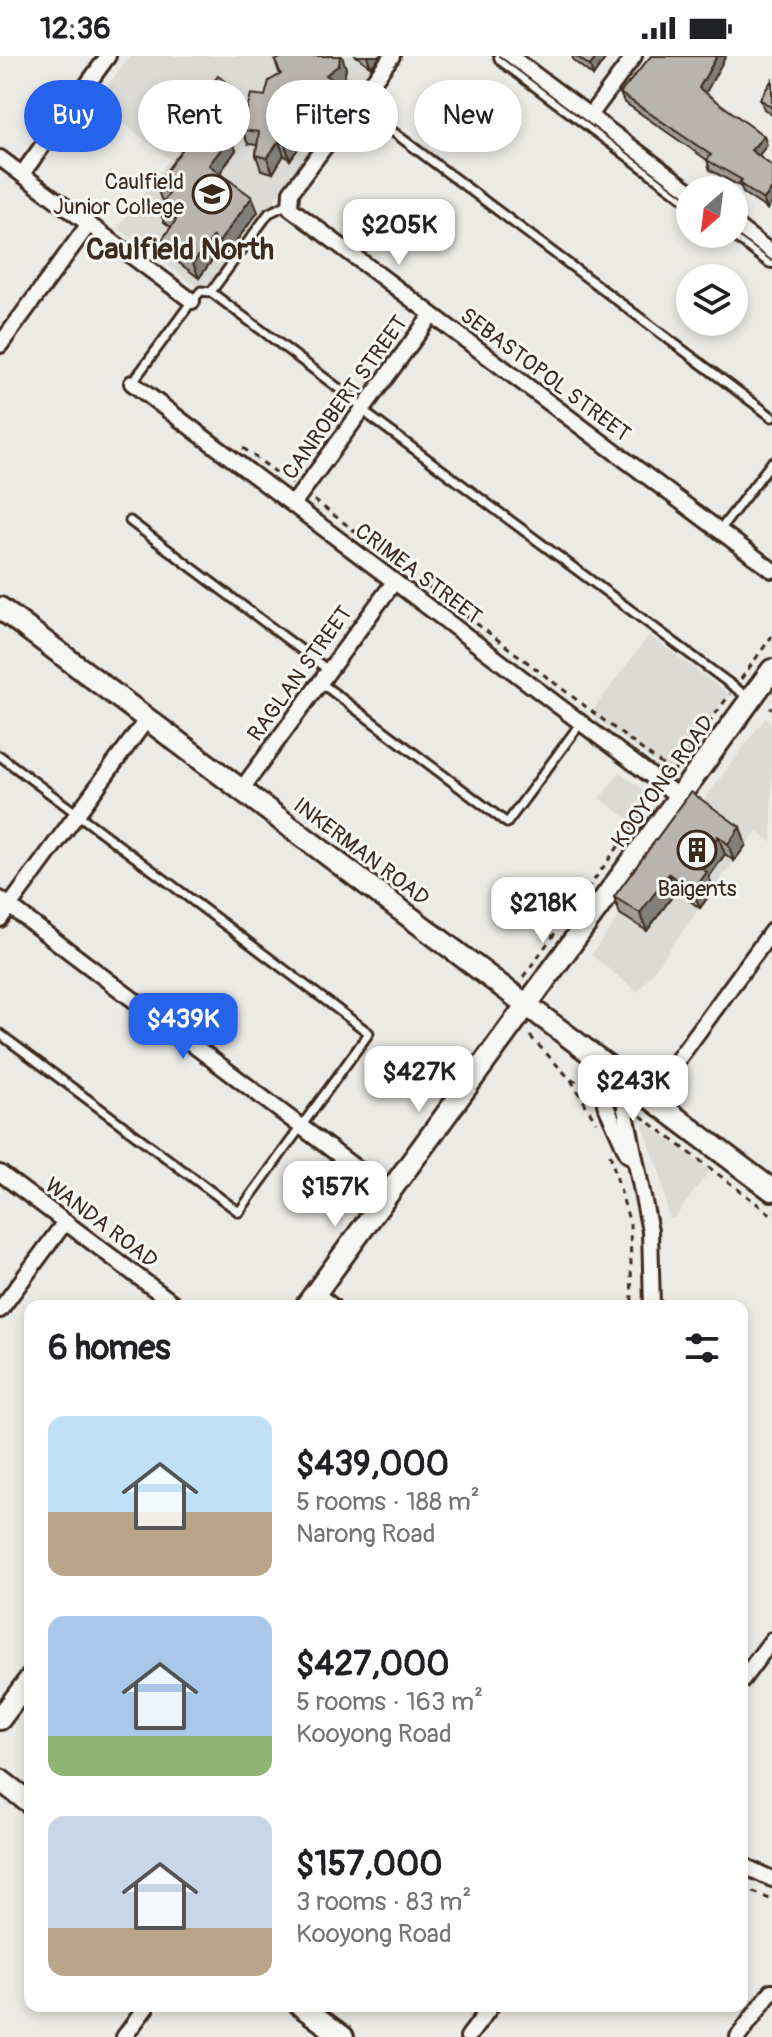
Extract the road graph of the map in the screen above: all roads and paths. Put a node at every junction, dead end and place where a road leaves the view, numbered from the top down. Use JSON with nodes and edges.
{"nodes":[{"id":1,"x":108,"y":56,"type":"edge"},
{"id":2,"x":392,"y":56,"type":"edge"},
{"id":3,"x":505,"y":56,"type":"edge"},
{"id":4,"x":634,"y":56,"type":"edge"},
{"id":5,"x":374,"y":80,"type":"edge"},
{"id":6,"x":588,"y":118,"type":"junction"},
{"id":7,"x":398,"y":136,"type":"edge"},
{"id":8,"x":321,"y":152,"type":"edge"},
{"id":9,"x":0,"y":158,"type":"edge"},
{"id":10,"x":22,"y":174,"type":"junction"},
{"id":11,"x":676,"y":184,"type":"edge"},
{"id":12,"x":288,"y":204,"type":"junction"},
{"id":13,"x":89,"y":224,"type":"junction"},
{"id":14,"x":748,"y":236,"type":"edge"},
{"id":15,"x":769,"y":249,"type":"edge"},
{"id":16,"x":211,"y":292,"type":"junction"},
{"id":17,"x":192,"y":301,"type":"junction"},
{"id":18,"x":431,"y":316,"type":"junction"},
{"id":19,"x":0,"y":345,"type":"edge"},
{"id":20,"x":132,"y":383,"type":"joint"},
{"id":21,"x":363,"y":409,"type":"junction"},
{"id":22,"x":772,"y":417,"type":"edge"},
{"id":23,"x":240,"y":445,"type":"dead end"},
{"id":24,"x":772,"y":462,"type":"edge"},
{"id":25,"x":302,"y":492,"type":"junction"},
{"id":26,"x":293,"y":504,"type":"junction"},
{"id":27,"x":130,"y":521,"type":"dead end"},
{"id":28,"x":719,"y":531,"type":"junction"},
{"id":29,"x":772,"y":570,"type":"edge"},
{"id":30,"x":394,"y":582,"type":"junction"},
{"id":31,"x":0,"y":608,"type":"edge"},
{"id":32,"x":772,"y":636,"type":"edge"},
{"id":33,"x":772,"y":670,"type":"edge"},
{"id":34,"x":324,"y":676,"type":"junction"},
{"id":35,"x":742,"y":694,"type":"junction"},
{"id":36,"x":147,"y":719,"type":"junction"},
{"id":37,"x":582,"y":722,"type":"junction"},
{"id":38,"x":0,"y":756,"type":"edge"},
{"id":39,"x":241,"y":790,"type":"junction"},
{"id":40,"x":671,"y":791,"type":"junction"},
{"id":41,"x":77,"y":813,"type":"junction"},
{"id":42,"x":5,"y":902,"type":"edge"},
{"id":43,"x":0,"y":919,"type":"edge"},
{"id":44,"x":772,"y":931,"type":"edge"},
{"id":45,"x":523,"y":977,"type":"dead end"},
{"id":46,"x":526,"y":1006,"type":"junction"},
{"id":47,"x":0,"y":1034,"type":"edge"},
{"id":48,"x":530,"y":1036,"type":"dead end"},
{"id":49,"x":609,"y":1069,"type":"junction"},
{"id":50,"x":571,"y":1080,"type":"junction"},
{"id":51,"x":605,"y":1091,"type":"junction"},
{"id":52,"x":627,"y":1094,"type":"junction"},
{"id":53,"x":649,"y":1099,"type":"junction"},
{"id":54,"x":301,"y":1126,"type":"junction"},
{"id":55,"x":599,"y":1127,"type":"dead end"},
{"id":56,"x":610,"y":1153,"type":"dead end"},
{"id":57,"x":0,"y":1173,"type":"edge"},
{"id":58,"x":639,"y":1177,"type":"junction"},
{"id":59,"x":772,"y":1190,"type":"edge"},
{"id":60,"x":389,"y":1193,"type":"junction"},
{"id":61,"x":772,"y":1215,"type":"edge"},
{"id":62,"x":65,"y":1222,"type":"junction"},
{"id":63,"x":169,"y":1300,"type":"edge"},
{"id":64,"x":310,"y":1300,"type":"edge"},
{"id":65,"x":632,"y":1300,"type":"edge"},
{"id":66,"x":652,"y":1300,"type":"edge"},
{"id":67,"x":0,"y":1310,"type":"edge"},
{"id":68,"x":772,"y":1640,"type":"edge"},
{"id":69,"x":748,"y":1672,"type":"edge"},
{"id":70,"x":24,"y":1687,"type":"edge"},
{"id":71,"x":0,"y":1719,"type":"edge"},
{"id":72,"x":0,"y":1780,"type":"edge"},
{"id":73,"x":24,"y":1798,"type":"edge"},
{"id":74,"x":748,"y":1868,"type":"edge"},
{"id":75,"x":772,"y":1879,"type":"edge"},
{"id":76,"x":748,"y":1890,"type":"edge"},
{"id":77,"x":772,"y":1900,"type":"edge"},
{"id":78,"x":772,"y":1991,"type":"edge"},
{"id":79,"x":143,"y":2012,"type":"edge"},
{"id":80,"x":309,"y":2012,"type":"edge"},
{"id":81,"x":487,"y":2012,"type":"edge"},
{"id":82,"x":124,"y":2037,"type":"edge"},
{"id":83,"x":343,"y":2037,"type":"edge"},
{"id":84,"x":468,"y":2037,"type":"edge"},
{"id":85,"x":738,"y":2037,"type":"edge"}],
"edges":[{"from":1,"to":10,"type":"street"},
{"from":2,"to":5,"type":"street"},
{"from":3,"to":6,"type":"street"},
{"from":4,"to":6,"type":"street"},
{"from":6,"to":11,"type":"street"},
{"from":7,"to":22,"type":"lane"},
{"from":8,"to":12,"type":"street"},
{"from":9,"to":10,"type":"street"},
{"from":10,"to":13,"type":"street"},
{"from":12,"to":16,"type":"lane"},
{"from":12,"to":18,"type":"street","name":"SEBASTOPOL STREET"},
{"from":13,"to":17,"type":"street"},
{"from":13,"to":19,"type":"street"},
{"from":14,"to":15,"type":"street"},
{"from":16,"to":17,"type":"lane"},
{"from":16,"to":21,"type":"lane"},
{"from":17,"to":20,"type":"lane"},
{"from":18,"to":21,"type":"street","name":"CANROBERT STREET"},
{"from":18,"to":28,"type":"street","name":"SEBASTOPOL STREET"},
{"from":20,"to":26,"type":"street","name":"CRIMEA STREET"},
{"from":21,"to":25,"type":"street","name":"CANROBERT STREET"},
{"from":21,"to":35,"type":"lane"},
{"from":23,"to":25,"type":"path"},
{"from":24,"to":28,"type":"lane"},
{"from":25,"to":26,"type":"street","name":"CANROBERT STREET"},
{"from":25,"to":35,"type":"path"},
{"from":26,"to":30,"type":"street","name":"CRIMEA STREET"},
{"from":27,"to":34,"type":"lane"},
{"from":28,"to":29,"type":"street","name":"SEBASTOPOL STREET"},
{"from":30,"to":34,"type":"street","name":"RAGLAN STREET"},
{"from":30,"to":37,"type":"street","name":"CRIMEA STREET"},
{"from":31,"to":36,"type":"street","name":"INKERMAN ROAD"},
{"from":32,"to":35,"type":"path"},
{"from":33,"to":35,"type":"street","name":"KOOYONG ROAD"},
{"from":34,"to":37,"type":"lane"},
{"from":34,"to":39,"type":"street","name":"RAGLAN STREET"},
{"from":35,"to":40,"type":"street","name":"KOOYONG ROAD"},
{"from":36,"to":39,"type":"street","name":"INKERMAN ROAD"},
{"from":36,"to":41,"type":"street"},
{"from":37,"to":40,"type":"street","name":"CRIMEA STREET"},
{"from":38,"to":41,"type":"lane"},
{"from":39,"to":46,"type":"street","name":"INKERMAN ROAD"},
{"from":40,"to":45,"type":"path"},
{"from":40,"to":46,"type":"street","name":"KOOYONG ROAD"},
{"from":41,"to":42,"type":"street"},
{"from":41,"to":54,"type":"lane"},
{"from":42,"to":43,"type":"street"},
{"from":42,"to":54,"type":"street"},
{"from":44,"to":53,"type":"street"},
{"from":46,"to":49,"type":"street","name":"INKERMAN ROAD"},
{"from":46,"to":60,"type":"street","name":"KOOYONG ROAD"},
{"from":47,"to":54,"type":"lane"},
{"from":48,"to":50,"type":"path"},
{"from":49,"to":51,"type":"street"},
{"from":49,"to":52,"type":"street","name":"INKERMAN ROAD"},
{"from":50,"to":51,"type":"path"},
{"from":50,"to":55,"type":"path"},
{"from":51,"to":58,"type":"street"},
{"from":52,"to":53,"type":"street","name":"INKERMAN ROAD"},
{"from":52,"to":58,"type":"street"},
{"from":52,"to":61,"type":"path"},
{"from":53,"to":59,"type":"street","name":"INKERMAN ROAD"},
{"from":54,"to":60,"type":"street"},
{"from":56,"to":65,"type":"path"},
{"from":57,"to":62,"type":"street","name":"WANDA ROAD"},
{"from":58,"to":66,"type":"street"},
{"from":60,"to":64,"type":"street","name":"KOOYONG ROAD"},
{"from":62,"to":63,"type":"street","name":"WANDA ROAD"},
{"from":62,"to":67,"type":"street"},
{"from":68,"to":69,"type":"street"},
{"from":70,"to":71,"type":"street"},
{"from":72,"to":73,"type":"street"},
{"from":74,"to":75,"type":"street"},
{"from":76,"to":77,"type":"path"},
{"from":78,"to":85,"type":"street"},
{"from":79,"to":82,"type":"street"},
{"from":80,"to":83,"type":"street"},
{"from":81,"to":84,"type":"street"}]}
